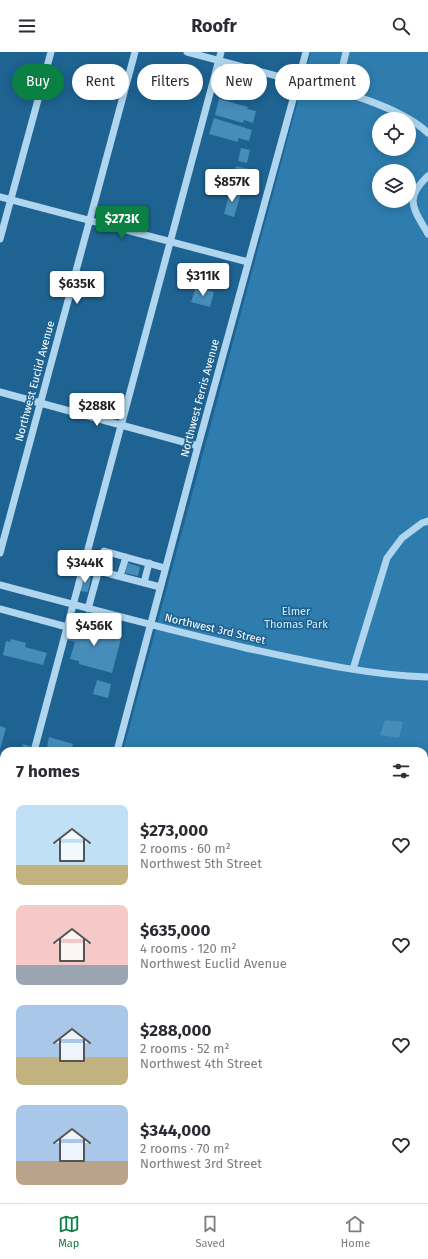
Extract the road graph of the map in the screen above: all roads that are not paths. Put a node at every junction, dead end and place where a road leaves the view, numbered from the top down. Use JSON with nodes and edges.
{"nodes":[{"id":1,"x":51,"y":52,"type":"edge"},
{"id":2,"x":135,"y":52,"type":"edge"},
{"id":3,"x":187,"y":52,"type":"edge"},
{"id":4,"x":221,"y":52,"type":"edge"},
{"id":5,"x":306,"y":52,"type":"edge"},
{"id":6,"x":346,"y":52,"type":"edge"},
{"id":7,"x":218,"y":60,"type":"junction"},
{"id":8,"x":303,"y":64,"type":"edge"},
{"id":9,"x":343,"y":64,"type":"edge"},
{"id":10,"x":275,"y":75,"type":"edge"},
{"id":11,"x":294,"y":100,"type":"edge"},
{"id":12,"x":365,"y":100,"type":"edge"},
{"id":13,"x":428,"y":132,"type":"edge"},
{"id":14,"x":428,"y":176,"type":"edge"},
{"id":15,"x":0,"y":197,"type":"edge"},
{"id":16,"x":10,"y":200,"type":"junction"},
{"id":17,"x":90,"y":222,"type":"junction"},
{"id":18,"x":428,"y":234,"type":"edge"},
{"id":19,"x":0,"y":238,"type":"edge"},
{"id":20,"x":170,"y":243,"type":"junction"},
{"id":21,"x":248,"y":262,"type":"junction"},
{"id":22,"x":0,"y":392,"type":"edge"},
{"id":23,"x":40,"y":402,"type":"junction"},
{"id":24,"x":120,"y":424,"type":"junction"},
{"id":25,"x":198,"y":446,"type":"junction"},
{"id":26,"x":428,"y":521,"type":"edge"},
{"id":27,"x":0,"y":553,"type":"edge"},
{"id":28,"x":126,"y":557,"type":"junction"},
{"id":29,"x":149,"y":563,"type":"junction"},
{"id":30,"x":166,"y":568,"type":"junction"},
{"id":31,"x":99,"y":571,"type":"junction"},
{"id":32,"x":120,"y":576,"type":"junction"},
{"id":33,"x":144,"y":583,"type":"junction"},
{"id":34,"x":0,"y":585,"type":"edge"},
{"id":35,"x":160,"y":587,"type":"junction"},
{"id":36,"x":73,"y":605,"type":"junction"},
{"id":37,"x":0,"y":609,"type":"edge"},
{"id":38,"x":88,"y":609,"type":"junction"},
{"id":39,"x":150,"y":625,"type":"junction"},
{"id":40,"x":67,"y":627,"type":"junction"},
{"id":41,"x":354,"y":669,"type":"junction"},
{"id":42,"x":428,"y":677,"type":"edge"},
{"id":43,"x":35,"y":747,"type":"edge"},
{"id":44,"x":118,"y":747,"type":"edge"}],
"edges":[{"from":1,"to":16,"type":"street"},
{"from":2,"to":17,"type":"street","name":"Northwest Euclid Avenue"},
{"from":3,"to":7,"type":"street"},
{"from":4,"to":7,"type":"street"},
{"from":5,"to":8,"type":"street","name":"Northwest Ferris Avenue"},
{"from":6,"to":9,"type":"street"},
{"from":7,"to":10,"type":"street"},
{"from":7,"to":20,"type":"street"},
{"from":11,"to":21,"type":"street","name":"Northwest Ferris Avenue"},
{"from":12,"to":13,"type":"street"},
{"from":14,"to":18,"type":"street"},
{"from":15,"to":16,"type":"street"},
{"from":16,"to":17,"type":"street"},
{"from":16,"to":19,"type":"street"},
{"from":17,"to":20,"type":"street"},
{"from":17,"to":23,"type":"street","name":"Northwest Euclid Avenue"},
{"from":20,"to":21,"type":"street"},
{"from":20,"to":24,"type":"street"},
{"from":21,"to":25,"type":"street","name":"Northwest Ferris Avenue"},
{"from":22,"to":23,"type":"street"},
{"from":23,"to":24,"type":"street"},
{"from":23,"to":27,"type":"street","name":"Northwest Euclid Avenue"},
{"from":24,"to":25,"type":"street"},
{"from":24,"to":36,"type":"street"},
{"from":25,"to":30,"type":"street","name":"Northwest Ferris Avenue"},
{"from":26,"to":41,"type":"street"},
{"from":28,"to":29,"type":"street"},
{"from":28,"to":31,"type":"street"},
{"from":28,"to":32,"type":"street"},
{"from":29,"to":30,"type":"street"},
{"from":29,"to":33,"type":"street"},
{"from":30,"to":35,"type":"street","name":"Northwest Ferris Avenue"},
{"from":31,"to":32,"type":"street"},
{"from":31,"to":38,"type":"street"},
{"from":32,"to":33,"type":"street"},
{"from":33,"to":35,"type":"street"},
{"from":34,"to":36,"type":"street","name":"Northwest 3rd Street"},
{"from":35,"to":39,"type":"street","name":"Northwest Ferris Avenue"},
{"from":36,"to":38,"type":"street","name":"Northwest 3rd Street"},
{"from":36,"to":40,"type":"street"},
{"from":37,"to":40,"type":"street"},
{"from":38,"to":39,"type":"street","name":"Northwest 3rd Street"},
{"from":39,"to":41,"type":"street","name":"Northwest 3rd Street"},
{"from":39,"to":44,"type":"street","name":"Northwest Ferris Avenue"},
{"from":40,"to":43,"type":"street"},
{"from":41,"to":42,"type":"street","name":"Northwest 3rd Street"}]}
